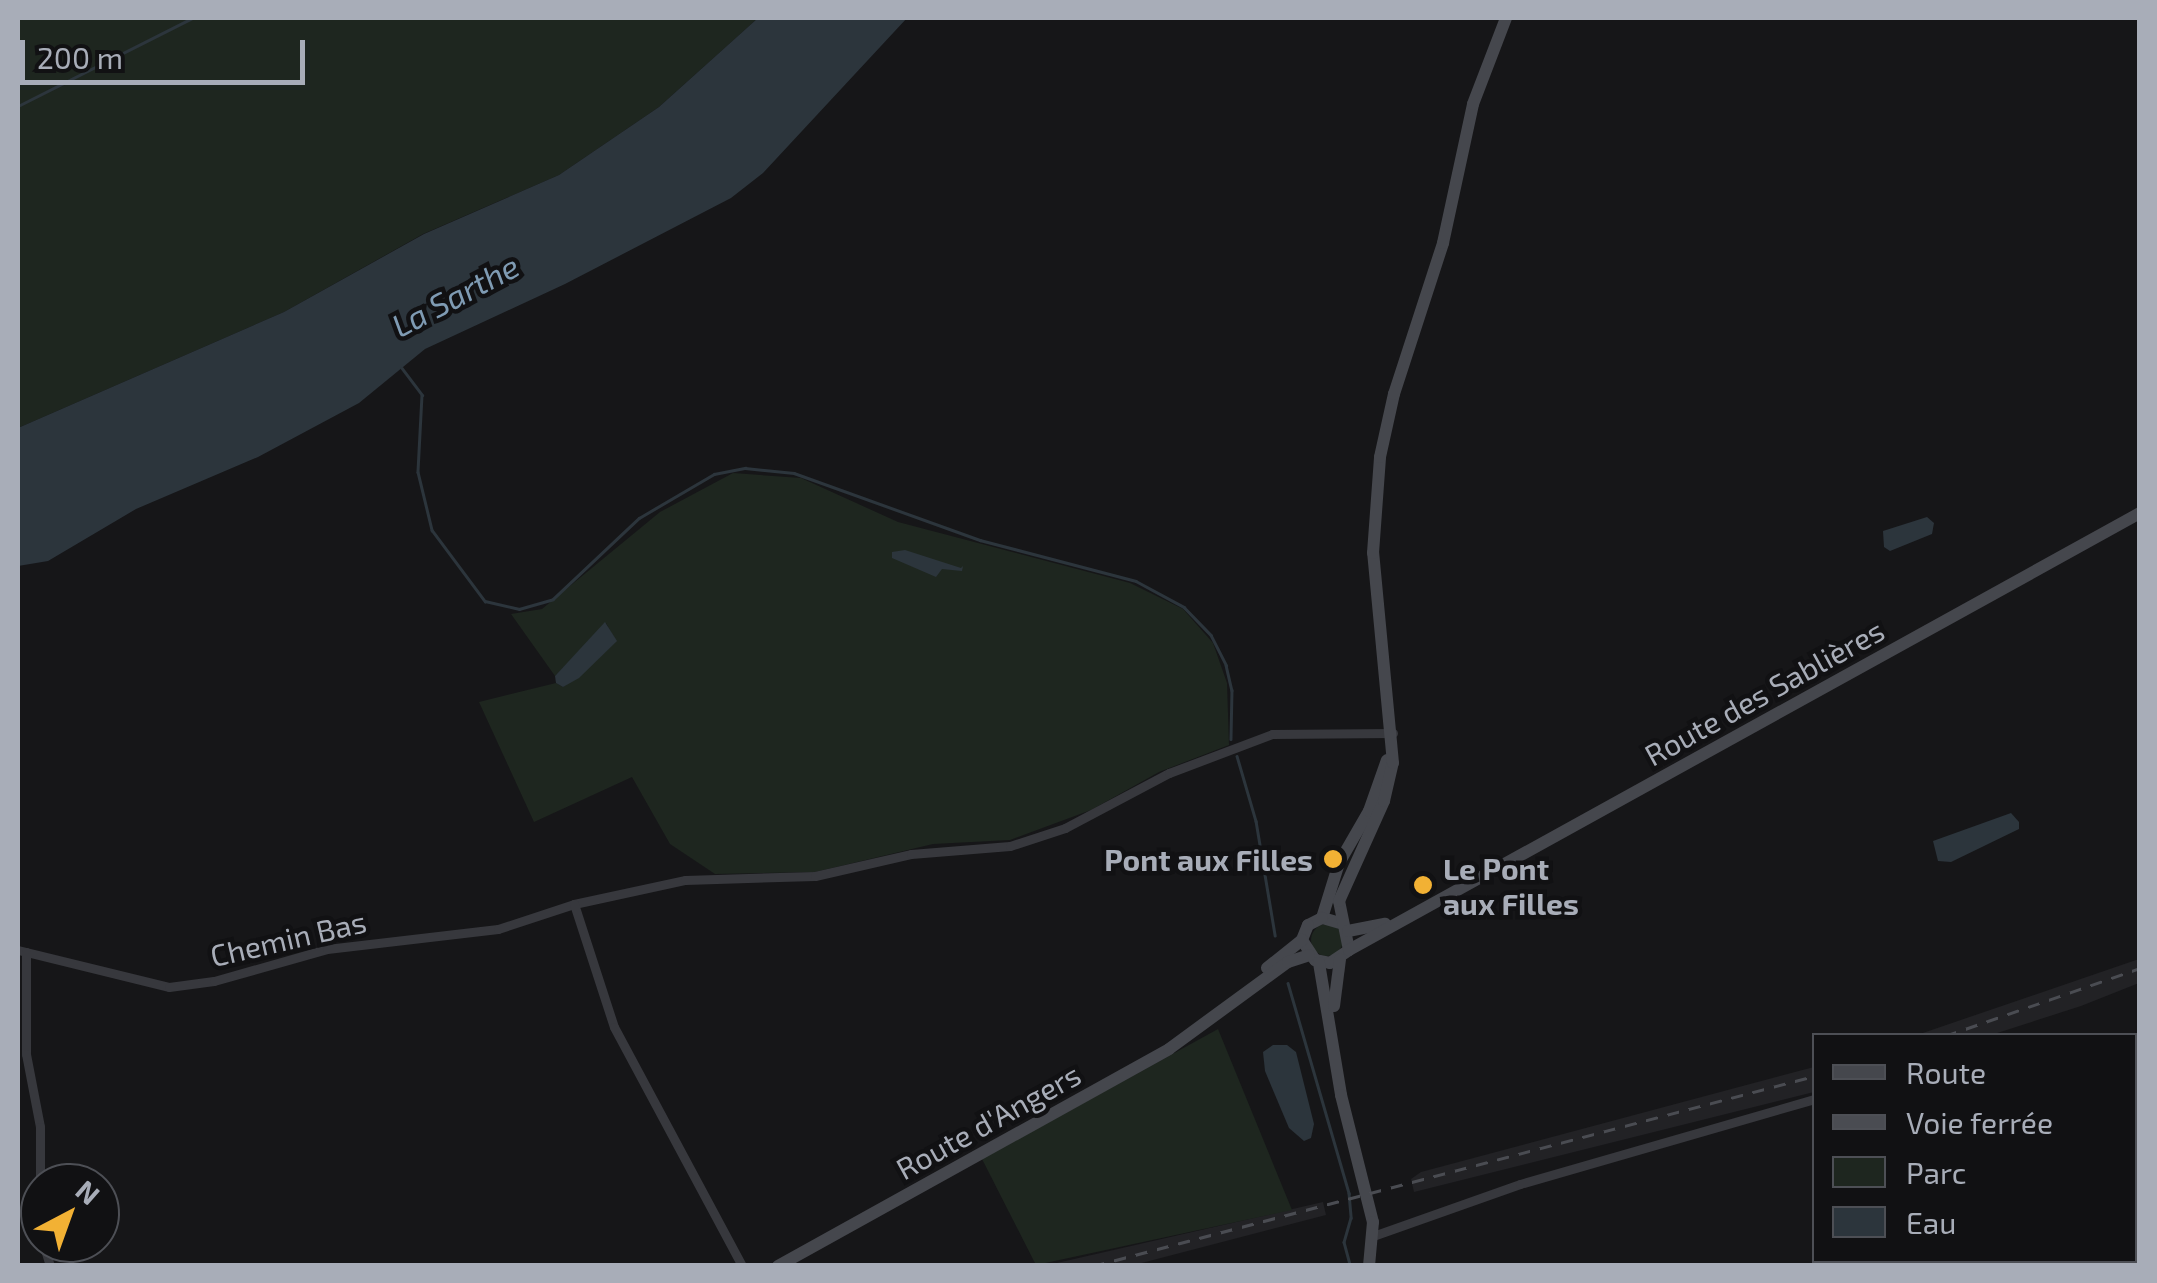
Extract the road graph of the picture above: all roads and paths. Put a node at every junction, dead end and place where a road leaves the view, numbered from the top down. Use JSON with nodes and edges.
{"nodes":[{"id":1,"x":1506,"y":18,"type":"edge"},
{"id":2,"x":2140,"y":514,"type":"edge"},
{"id":3,"x":1392,"y":733,"type":"junction"},
{"id":4,"x":572,"y":905,"type":"junction"},
{"id":5,"x":1411,"y":914,"type":"junction"},
{"id":6,"x":1322,"y":918,"type":"junction"},
{"id":7,"x":1344,"y":927,"type":"junction"},
{"id":8,"x":1302,"y":940,"type":"junction"},
{"id":9,"x":22,"y":951,"type":"edge"},
{"id":10,"x":1344,"y":955,"type":"junction"},
{"id":11,"x":1314,"y":959,"type":"junction"},
{"id":12,"x":1220,"y":1016,"type":"junction"},
{"id":13,"x":1333,"y":1044,"type":"junction"},
{"id":14,"x":1812,"y":1100,"type":"edge"},
{"id":15,"x":40,"y":1163,"type":"edge"},
{"id":16,"x":1373,"y":1229,"type":"junction"},
{"id":17,"x":742,"y":1266,"type":"edge"},
{"id":18,"x":778,"y":1266,"type":"edge"},
{"id":19,"x":1369,"y":1266,"type":"edge"}],
"edges":[{"from":1,"to":3,"type":"street"},
{"from":2,"to":5,"type":"street","name":"Route des Sablières"},
{"from":3,"to":4,"type":"street","name":"Chemin Bas"},
{"from":3,"to":6,"type":"street"},
{"from":3,"to":7,"type":"street"},
{"from":4,"to":9,"type":"street","name":"Chemin Bas"},
{"from":4,"to":17,"type":"street"},
{"from":5,"to":7,"type":"street","name":"Route des Sablières"},
{"from":5,"to":10,"type":"street","name":"Route des Sablières"},
{"from":6,"to":7,"type":"street"},
{"from":6,"to":8,"type":"street"},
{"from":7,"to":10,"type":"street"},
{"from":8,"to":11,"type":"street"},
{"from":8,"to":12,"type":"street","name":"Route d'Angers"},
{"from":9,"to":15,"type":"street"},
{"from":10,"to":11,"type":"street"},
{"from":10,"to":13,"type":"street"},
{"from":11,"to":12,"type":"street","name":"Route d'Angers"},
{"from":11,"to":13,"type":"street"},
{"from":12,"to":18,"type":"street","name":"Route d'Angers"},
{"from":13,"to":16,"type":"street"},
{"from":14,"to":16,"type":"street"},
{"from":16,"to":19,"type":"street"}]}
